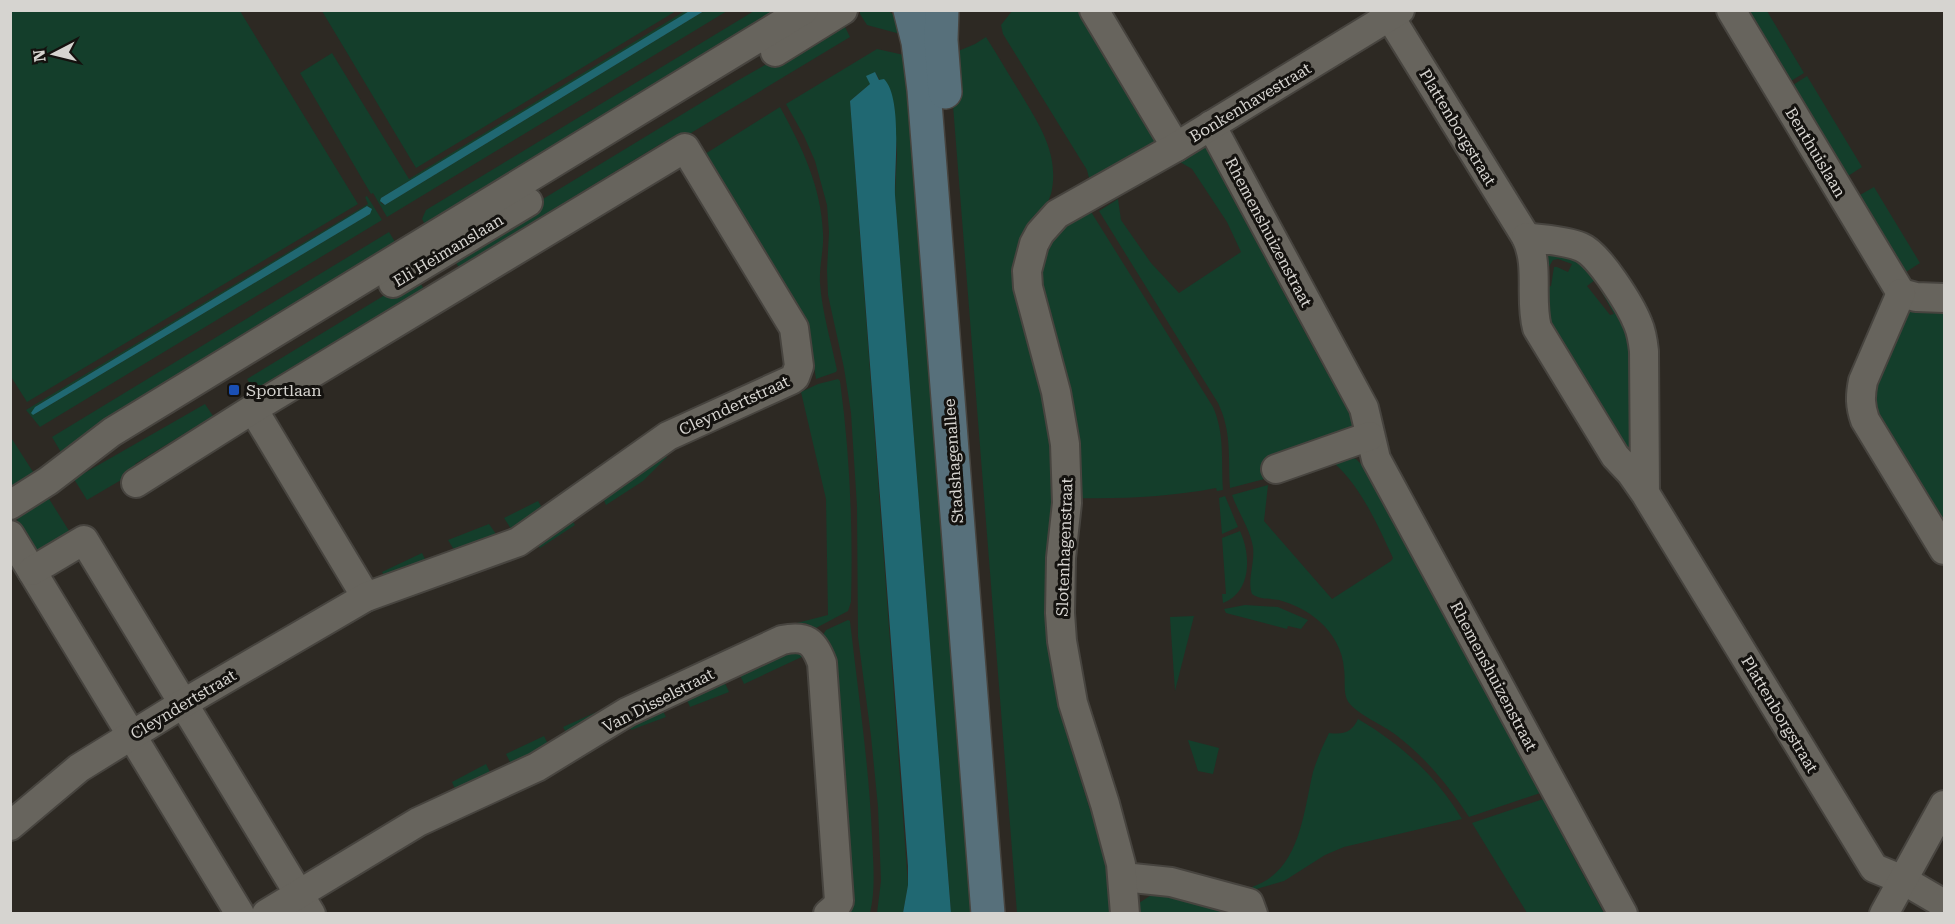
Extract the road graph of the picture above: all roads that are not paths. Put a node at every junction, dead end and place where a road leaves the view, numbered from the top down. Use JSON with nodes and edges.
{"nodes":[{"id":1,"x":804,"y":10,"type":"edge"},
{"id":2,"x":843,"y":10,"type":"edge"},
{"id":3,"x":910,"y":10,"type":"edge"},
{"id":4,"x":942,"y":10,"type":"edge"},
{"id":5,"x":1094,"y":10,"type":"edge"},
{"id":6,"x":1731,"y":10,"type":"edge"},
{"id":7,"x":1395,"y":14,"type":"edge"},
{"id":8,"x":1211,"y":125,"type":"junction"},
{"id":9,"x":1176,"y":147,"type":"junction"},
{"id":10,"x":1526,"y":237,"type":"junction"},
{"id":11,"x":431,"y":249,"type":"junction"},
{"id":12,"x":454,"y":288,"type":"junction"},
{"id":13,"x":1901,"y":293,"type":"junction"},
{"id":14,"x":1944,"y":298,"type":"edge"},
{"id":15,"x":253,"y":409,"type":"junction"},
{"id":16,"x":1371,"y":436,"type":"junction"},
{"id":17,"x":1276,"y":469,"type":"dead end"},
{"id":18,"x":136,"y":483,"type":"dead end"},
{"id":19,"x":1645,"y":493,"type":"junction"},
{"id":20,"x":10,"y":505,"type":"edge"},
{"id":21,"x":10,"y":535,"type":"edge"},
{"id":22,"x":1944,"y":550,"type":"edge"},
{"id":23,"x":32,"y":571,"type":"junction"},
{"id":24,"x":366,"y":597,"type":"junction"},
{"id":25,"x":184,"y":703,"type":"junction"},
{"id":26,"x":132,"y":735,"type":"junction"},
{"id":27,"x":1944,"y":805,"type":"edge"},
{"id":28,"x":10,"y":826,"type":"edge"},
{"id":29,"x":1123,"y":877,"type":"junction"},
{"id":30,"x":1903,"y":880,"type":"junction"},
{"id":31,"x":305,"y":903,"type":"edge"},
{"id":32,"x":1944,"y":904,"type":"edge"},
{"id":33,"x":240,"y":914,"type":"edge"},
{"id":34,"x":266,"y":914,"type":"edge"},
{"id":35,"x":828,"y":914,"type":"edge"},
{"id":36,"x":988,"y":914,"type":"edge"},
{"id":37,"x":1010,"y":914,"type":"edge"},
{"id":38,"x":1125,"y":914,"type":"edge"},
{"id":39,"x":1253,"y":914,"type":"edge"},
{"id":40,"x":1623,"y":914,"type":"edge"},
{"id":41,"x":1884,"y":914,"type":"edge"}],
"edges":[{"from":1,"to":11,"type":"street","name":"Eli Heimanslaan"},
{"from":2,"to":11,"type":"street","name":"Eli Heimanslaan"},
{"from":3,"to":36,"type":"main road","name":"Stadshagenallee"},
{"from":4,"to":37,"type":"main road","name":"Stadshagenallee"},
{"from":5,"to":9,"type":"street","name":"Bonkenhavestraat"},
{"from":6,"to":13,"type":"street","name":"Benthuislaan"},
{"from":7,"to":8,"type":"street","name":"Bonkenhavestraat"},
{"from":7,"to":10,"type":"street","name":"Plattenborgstraat"},
{"from":8,"to":9,"type":"street","name":"Bonkenhavestraat"},
{"from":8,"to":16,"type":"street","name":"Rhemenshuizenstraat"},
{"from":9,"to":29,"type":"street","name":"Slotenhagenstraat"},
{"from":10,"to":19,"type":"street","name":"Plattenborgstraat"},
{"from":10,"to":19,"type":"street"},
{"from":11,"to":12,"type":"street"},
{"from":11,"to":20,"type":"street","name":"Eli Heimanslaan"},
{"from":12,"to":15,"type":"street","name":"Cleyndertstraat"},
{"from":12,"to":24,"type":"street","name":"Cleyndertstraat"},
{"from":13,"to":14,"type":"street"},
{"from":13,"to":22,"type":"street"},
{"from":15,"to":18,"type":"street","name":"Cleyndertstraat"},
{"from":15,"to":24,"type":"street"},
{"from":16,"to":17,"type":"street"},
{"from":16,"to":40,"type":"street","name":"Rhemenshuizenstraat"},
{"from":19,"to":30,"type":"street","name":"Plattenborgstraat"},
{"from":21,"to":23,"type":"street"},
{"from":23,"to":25,"type":"street"},
{"from":23,"to":26,"type":"street"},
{"from":24,"to":25,"type":"street","name":"Cleyndertstraat"},
{"from":25,"to":26,"type":"street","name":"Cleyndertstraat"},
{"from":25,"to":31,"type":"street"},
{"from":26,"to":28,"type":"street","name":"Cleyndertstraat"},
{"from":26,"to":33,"type":"street"},
{"from":27,"to":30,"type":"street"},
{"from":29,"to":38,"type":"street","name":"Slotenhagenstraat"},
{"from":29,"to":39,"type":"street"},
{"from":30,"to":32,"type":"street","name":"Plattenborgstraat"},
{"from":30,"to":41,"type":"street"},
{"from":31,"to":34,"type":"street","name":"Van Disselstraat"},
{"from":31,"to":35,"type":"street","name":"Van Disselstraat"}]}
